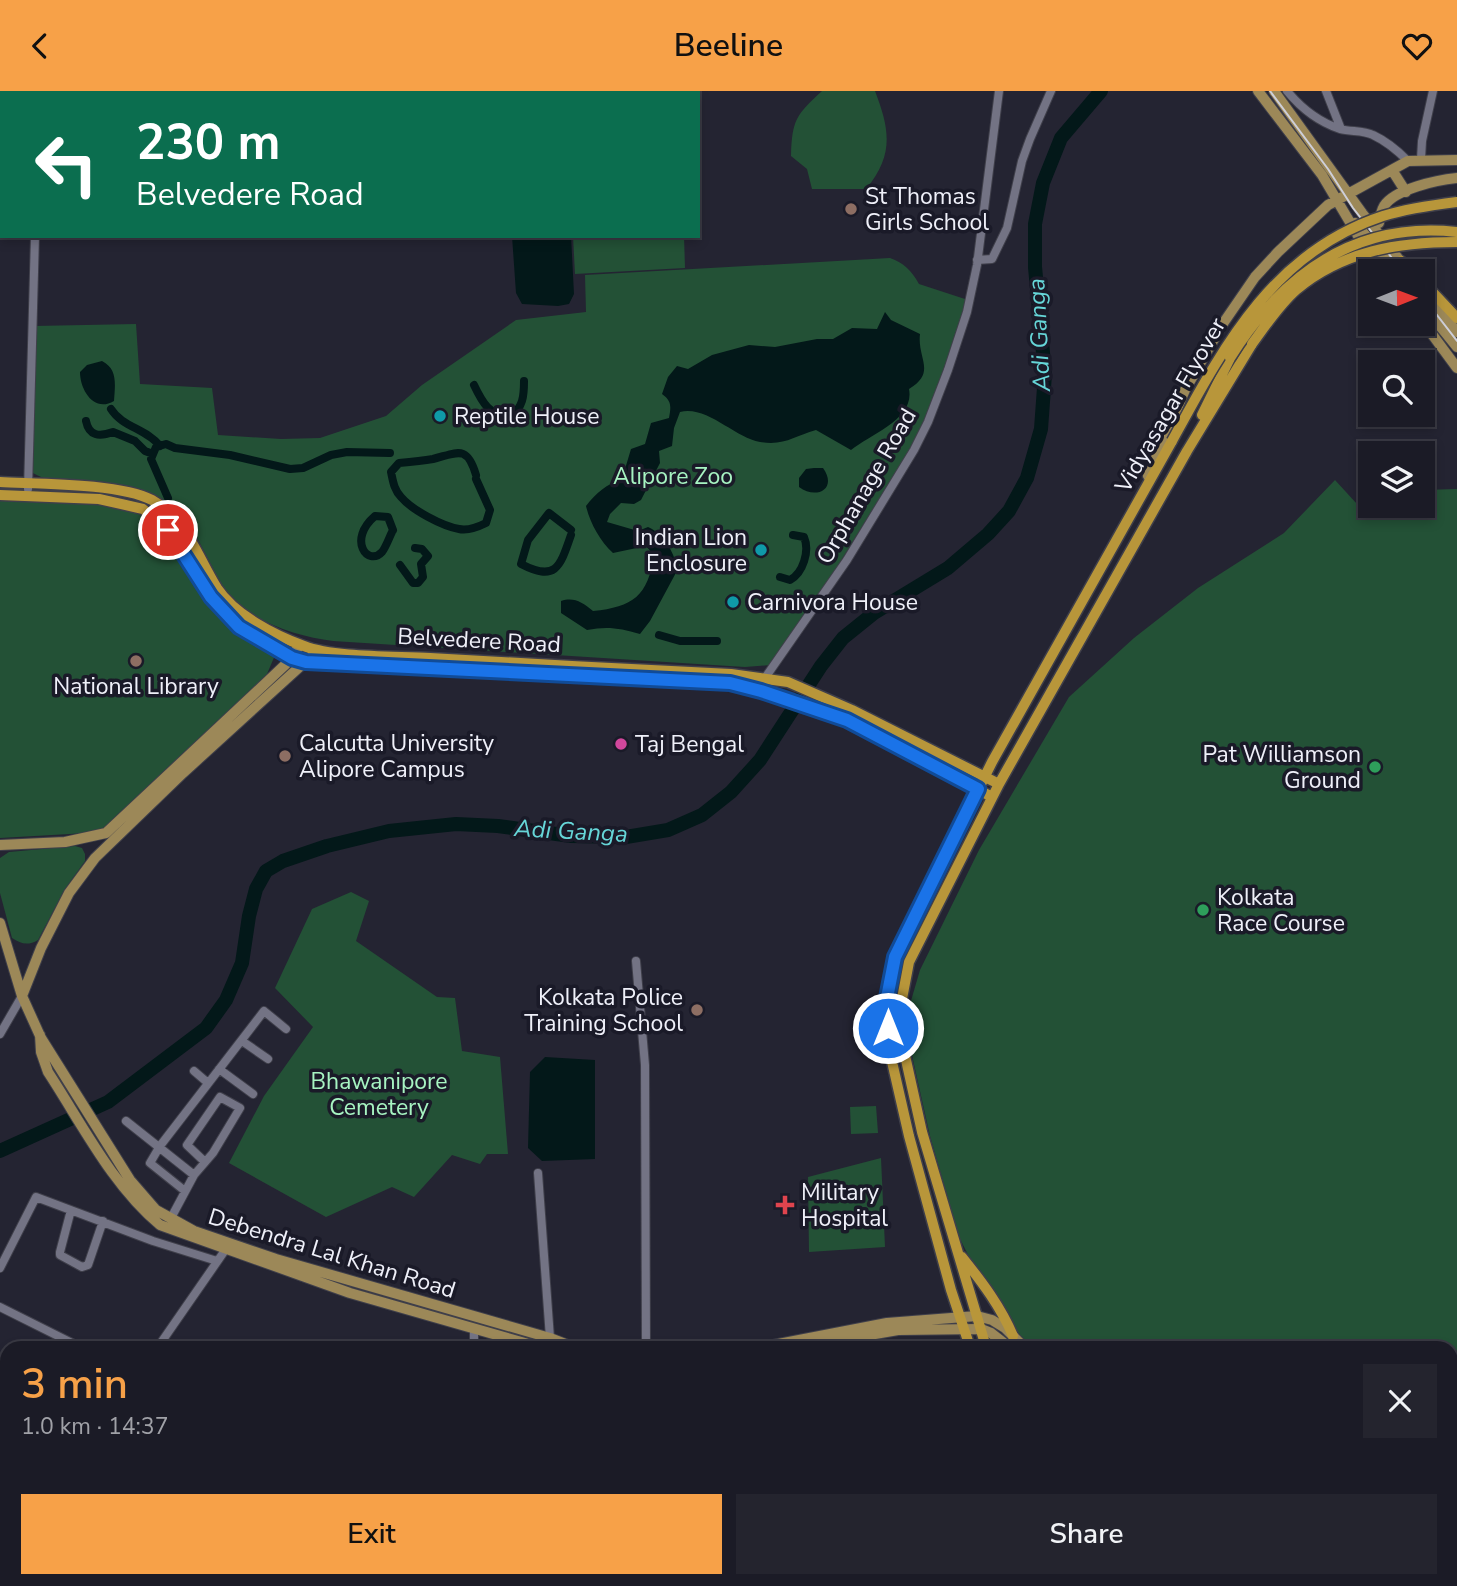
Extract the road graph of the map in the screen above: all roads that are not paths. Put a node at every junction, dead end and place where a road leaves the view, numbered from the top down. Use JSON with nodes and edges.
{"nodes":[{"id":1,"x":999,"y":91,"type":"edge"},
{"id":2,"x":1051,"y":91,"type":"edge"},
{"id":3,"x":1258,"y":91,"type":"edge"},
{"id":4,"x":1274,"y":91,"type":"edge"},
{"id":5,"x":1287,"y":91,"type":"edge"},
{"id":6,"x":1326,"y":91,"type":"edge"},
{"id":7,"x":1433,"y":91,"type":"edge"},
{"id":8,"x":1341,"y":129,"type":"junction"},
{"id":9,"x":1421,"y":159,"type":"junction"},
{"id":10,"x":1457,"y":160,"type":"edge"},
{"id":11,"x":1408,"y":161,"type":"junction"},
{"id":12,"x":1392,"y":170,"type":"junction"},
{"id":13,"x":1457,"y":178,"type":"edge"},
{"id":14,"x":1406,"y":191,"type":"junction"},
{"id":15,"x":1350,"y":194,"type":"junction"},
{"id":16,"x":1337,"y":201,"type":"junction"},
{"id":17,"x":1457,"y":202,"type":"edge"},
{"id":18,"x":1457,"y":232,"type":"edge"},
{"id":19,"x":1378,"y":233,"type":"junction"},
{"id":20,"x":35,"y":238,"type":"edge"},
{"id":21,"x":1457,"y":242,"type":"edge"},
{"id":22,"x":1374,"y":259,"type":"edge"},
{"id":23,"x":1391,"y":259,"type":"edge"},
{"id":24,"x":1394,"y":259,"type":"edge"},
{"id":25,"x":977,"y":260,"type":"junction"},
{"id":26,"x":1435,"y":295,"type":"edge"},
{"id":27,"x":1435,"y":305,"type":"edge"},
{"id":28,"x":1457,"y":318,"type":"edge"},
{"id":29,"x":1435,"y":320,"type":"edge"},
{"id":30,"x":1457,"y":332,"type":"edge"},
{"id":31,"x":1434,"y":336,"type":"edge"},
{"id":32,"x":1457,"y":347,"type":"edge"},
{"id":33,"x":1457,"y":367,"type":"edge"},
{"id":34,"x":1187,"y":451,"type":"junction"},
{"id":35,"x":0,"y":482,"type":"edge"},
{"id":36,"x":29,"y":483,"type":"junction"},
{"id":37,"x":0,"y":495,"type":"edge"},
{"id":38,"x":27,"y":495,"type":"junction"},
{"id":39,"x":1133,"y":512,"type":"junction"},
{"id":40,"x":300,"y":645,"type":"junction"},
{"id":41,"x":317,"y":651,"type":"junction"},
{"id":42,"x":292,"y":658,"type":"junction"},
{"id":43,"x":306,"y":662,"type":"junction"},
{"id":44,"x":765,"y":678,"type":"junction"},
{"id":45,"x":985,"y":776,"type":"junction"},
{"id":46,"x":999,"y":784,"type":"junction"},
{"id":47,"x":978,"y":789,"type":"junction"},
{"id":48,"x":992,"y":797,"type":"junction"},
{"id":49,"x":109,"y":837,"type":"junction"},
{"id":50,"x":80,"y":840,"type":"junction"},
{"id":51,"x":0,"y":845,"type":"edge"},
{"id":52,"x":95,"y":858,"type":"junction"},
{"id":53,"x":0,"y":923,"type":"edge"},
{"id":54,"x":636,"y":961,"type":"dead end"},
{"id":55,"x":22,"y":996,"type":"junction"},
{"id":56,"x":286,"y":1029,"type":"dead end"},
{"id":57,"x":0,"y":1034,"type":"edge"},
{"id":58,"x":40,"y":1035,"type":"junction"},
{"id":59,"x":242,"y":1041,"type":"junction"},
{"id":60,"x":268,"y":1059,"type":"dead end"},
{"id":61,"x":219,"y":1069,"type":"junction"},
{"id":62,"x":194,"y":1071,"type":"dead end"},
{"id":63,"x":208,"y":1083,"type":"junction"},
{"id":64,"x":253,"y":1094,"type":"dead end"},
{"id":65,"x":126,"y":1121,"type":"dead end"},
{"id":66,"x":922,"y":1132,"type":"junction"},
{"id":67,"x":909,"y":1136,"type":"junction"},
{"id":68,"x":160,"y":1146,"type":"junction"},
{"id":69,"x":205,"y":1161,"type":"junction"},
{"id":70,"x":538,"y":1173,"type":"dead end"},
{"id":71,"x":194,"y":1175,"type":"junction"},
{"id":72,"x":185,"y":1191,"type":"junction"},
{"id":73,"x":71,"y":1210,"type":"junction"},
{"id":74,"x":171,"y":1218,"type":"junction"},
{"id":75,"x":103,"y":1221,"type":"junction"},
{"id":76,"x":228,"y":1246,"type":"junction"},
{"id":77,"x":958,"y":1252,"type":"junction"},
{"id":78,"x":218,"y":1261,"type":"junction"},
{"id":79,"x":0,"y":1268,"type":"edge"},
{"id":80,"x":0,"y":1307,"type":"edge"},
{"id":81,"x":976,"y":1315,"type":"junction"},
{"id":82,"x":962,"y":1324,"type":"junction"},
{"id":83,"x":474,"y":1328,"type":"junction"},
{"id":84,"x":981,"y":1329,"type":"junction"},
{"id":85,"x":550,"y":1338,"type":"junction"},
{"id":86,"x":67,"y":1341,"type":"edge"},
{"id":87,"x":162,"y":1341,"type":"edge"},
{"id":88,"x":474,"y":1341,"type":"edge"},
{"id":89,"x":518,"y":1341,"type":"edge"},
{"id":90,"x":558,"y":1341,"type":"edge"},
{"id":91,"x":646,"y":1341,"type":"edge"},
{"id":92,"x":793,"y":1341,"type":"edge"},
{"id":93,"x":833,"y":1341,"type":"edge"},
{"id":94,"x":968,"y":1341,"type":"edge"},
{"id":95,"x":984,"y":1341,"type":"edge"},
{"id":96,"x":1009,"y":1341,"type":"edge"},
{"id":97,"x":1010,"y":1341,"type":"edge"},
{"id":98,"x":1011,"y":1341,"type":"edge"}],
"edges":[{"from":1,"to":25,"type":"street","name":"Orphanage Road"},
{"from":2,"to":25,"type":"street"},
{"from":3,"to":16,"type":"main road"},
{"from":4,"to":15,"type":"main road"},
{"from":5,"to":8,"type":"street"},
{"from":6,"to":8,"type":"street"},
{"from":7,"to":9,"type":"street"},
{"from":8,"to":11,"type":"street"},
{"from":9,"to":10,"type":"main road"},
{"from":9,"to":11,"type":"main road"},
{"from":11,"to":12,"type":"main road"},
{"from":12,"to":14,"type":"main road"},
{"from":12,"to":15,"type":"main road"},
{"from":13,"to":14,"type":"main road"},
{"from":14,"to":19,"type":"main road"},
{"from":15,"to":16,"type":"main road"},
{"from":15,"to":19,"type":"main road"},
{"from":16,"to":22,"type":"main road"},
{"from":16,"to":23,"type":"main road"},
{"from":16,"to":39,"type":"main road"},
{"from":17,"to":39,"type":"highway","name":"Vidyasagar Flyover","bridge":true},
{"from":18,"to":34,"type":"highway","bridge":true},
{"from":19,"to":24,"type":"main road"},
{"from":20,"to":36,"type":"street"},
{"from":21,"to":34,"type":"highway","name":"Vidyasagar Flyover","bridge":true},
{"from":25,"to":44,"type":"street","name":"Orphanage Road"},
{"from":26,"to":28,"type":"highway"},
{"from":27,"to":30,"type":"main road"},
{"from":29,"to":32,"type":"main road"},
{"from":31,"to":33,"type":"main road"},
{"from":34,"to":46,"type":"highway","name":"Vidyasagar Flyover"},
{"from":35,"to":36,"type":"highway","name":"Belvedere Road"},
{"from":36,"to":38,"type":"street"},
{"from":36,"to":40,"type":"highway","name":"Belvedere Road"},
{"from":37,"to":38,"type":"highway","name":"Belvedere Road"},
{"from":38,"to":42,"type":"highway","name":"Belvedere Road"},
{"from":39,"to":45,"type":"highway","name":"Vidyasagar Flyover"},
{"from":40,"to":41,"type":"highway","name":"Belvedere Road"},
{"from":40,"to":42,"type":"main road"},
{"from":41,"to":43,"type":"main road"},
{"from":41,"to":44,"type":"highway","name":"Belvedere Road"},
{"from":42,"to":43,"type":"highway","name":"Belvedere Road"},
{"from":42,"to":49,"type":"main road"},
{"from":43,"to":47,"type":"highway","name":"Belvedere Road"},
{"from":43,"to":49,"type":"main road"},
{"from":44,"to":45,"type":"highway","name":"Belvedere Road"},
{"from":45,"to":46,"type":"highway","name":"Belvedere Road"},
{"from":45,"to":47,"type":"highway","name":"Vidyasagar Flyover"},
{"from":46,"to":48,"type":"highway","name":"Vidyasagar Flyover"},
{"from":47,"to":48,"type":"highway","name":"Belvedere Road"},
{"from":47,"to":67,"type":"highway","name":"Vidyasagar Flyover"},
{"from":48,"to":66,"type":"highway","name":"Vidyasagar Flyover"},
{"from":49,"to":50,"type":"main road"},
{"from":49,"to":52,"type":"main road"},
{"from":50,"to":51,"type":"main road"},
{"from":50,"to":52,"type":"main road"},
{"from":52,"to":55,"type":"main road"},
{"from":53,"to":55,"type":"main road","name":"Debendra Lal Khan Road"},
{"from":54,"to":91,"type":"street"},
{"from":55,"to":57,"type":"street"},
{"from":55,"to":58,"type":"main road","name":"Debendra Lal Khan Road"},
{"from":56,"to":59,"type":"street"},
{"from":58,"to":74,"type":"main road","name":"Debendra Lal Khan Road"},
{"from":58,"to":76,"type":"main road"},
{"from":59,"to":60,"type":"street"},
{"from":59,"to":61,"type":"street"},
{"from":61,"to":63,"type":"street"},
{"from":61,"to":64,"type":"street"},
{"from":62,"to":63,"type":"street"},
{"from":63,"to":68,"type":"street"},
{"from":65,"to":68,"type":"street"},
{"from":66,"to":67,"type":"highway"},
{"from":66,"to":77,"type":"highway","name":"Vidyasagar Flyover"},
{"from":67,"to":82,"type":"highway","name":"Vidyasagar Flyover"},
{"from":68,"to":71,"type":"street"},
{"from":68,"to":72,"type":"street"},
{"from":69,"to":69,"type":"street"},
{"from":69,"to":71,"type":"street"},
{"from":70,"to":85,"type":"street"},
{"from":71,"to":72,"type":"street"},
{"from":72,"to":74,"type":"street"},
{"from":73,"to":75,"type":"street"},
{"from":73,"to":75,"type":"street"},
{"from":73,"to":79,"type":"street"},
{"from":74,"to":76,"type":"main road","name":"Debendra Lal Khan Road"},
{"from":75,"to":78,"type":"street"},
{"from":76,"to":78,"type":"street"},
{"from":76,"to":83,"type":"main road"},
{"from":76,"to":85,"type":"main road","name":"Debendra Lal Khan Road"},
{"from":77,"to":81,"type":"highway","name":"Vidyasagar Flyover"},
{"from":77,"to":98,"type":"highway"},
{"from":78,"to":87,"type":"street"},
{"from":80,"to":86,"type":"street"},
{"from":81,"to":82,"type":"main road"},
{"from":81,"to":84,"type":"highway","name":"Vidyasagar Flyover"},
{"from":81,"to":97,"type":"main road"},
{"from":82,"to":84,"type":"main road"},
{"from":82,"to":92,"type":"main road"},
{"from":82,"to":93,"type":"main road"},
{"from":82,"to":94,"type":"highway","name":"Vidyasagar Flyover"},
{"from":83,"to":88,"type":"street"},
{"from":83,"to":89,"type":"main road"},
{"from":84,"to":95,"type":"highway","name":"Vidyasagar Flyover"},
{"from":84,"to":96,"type":"main road"},
{"from":85,"to":90,"type":"main road","name":"Debendra Lal Khan Road"}]}
